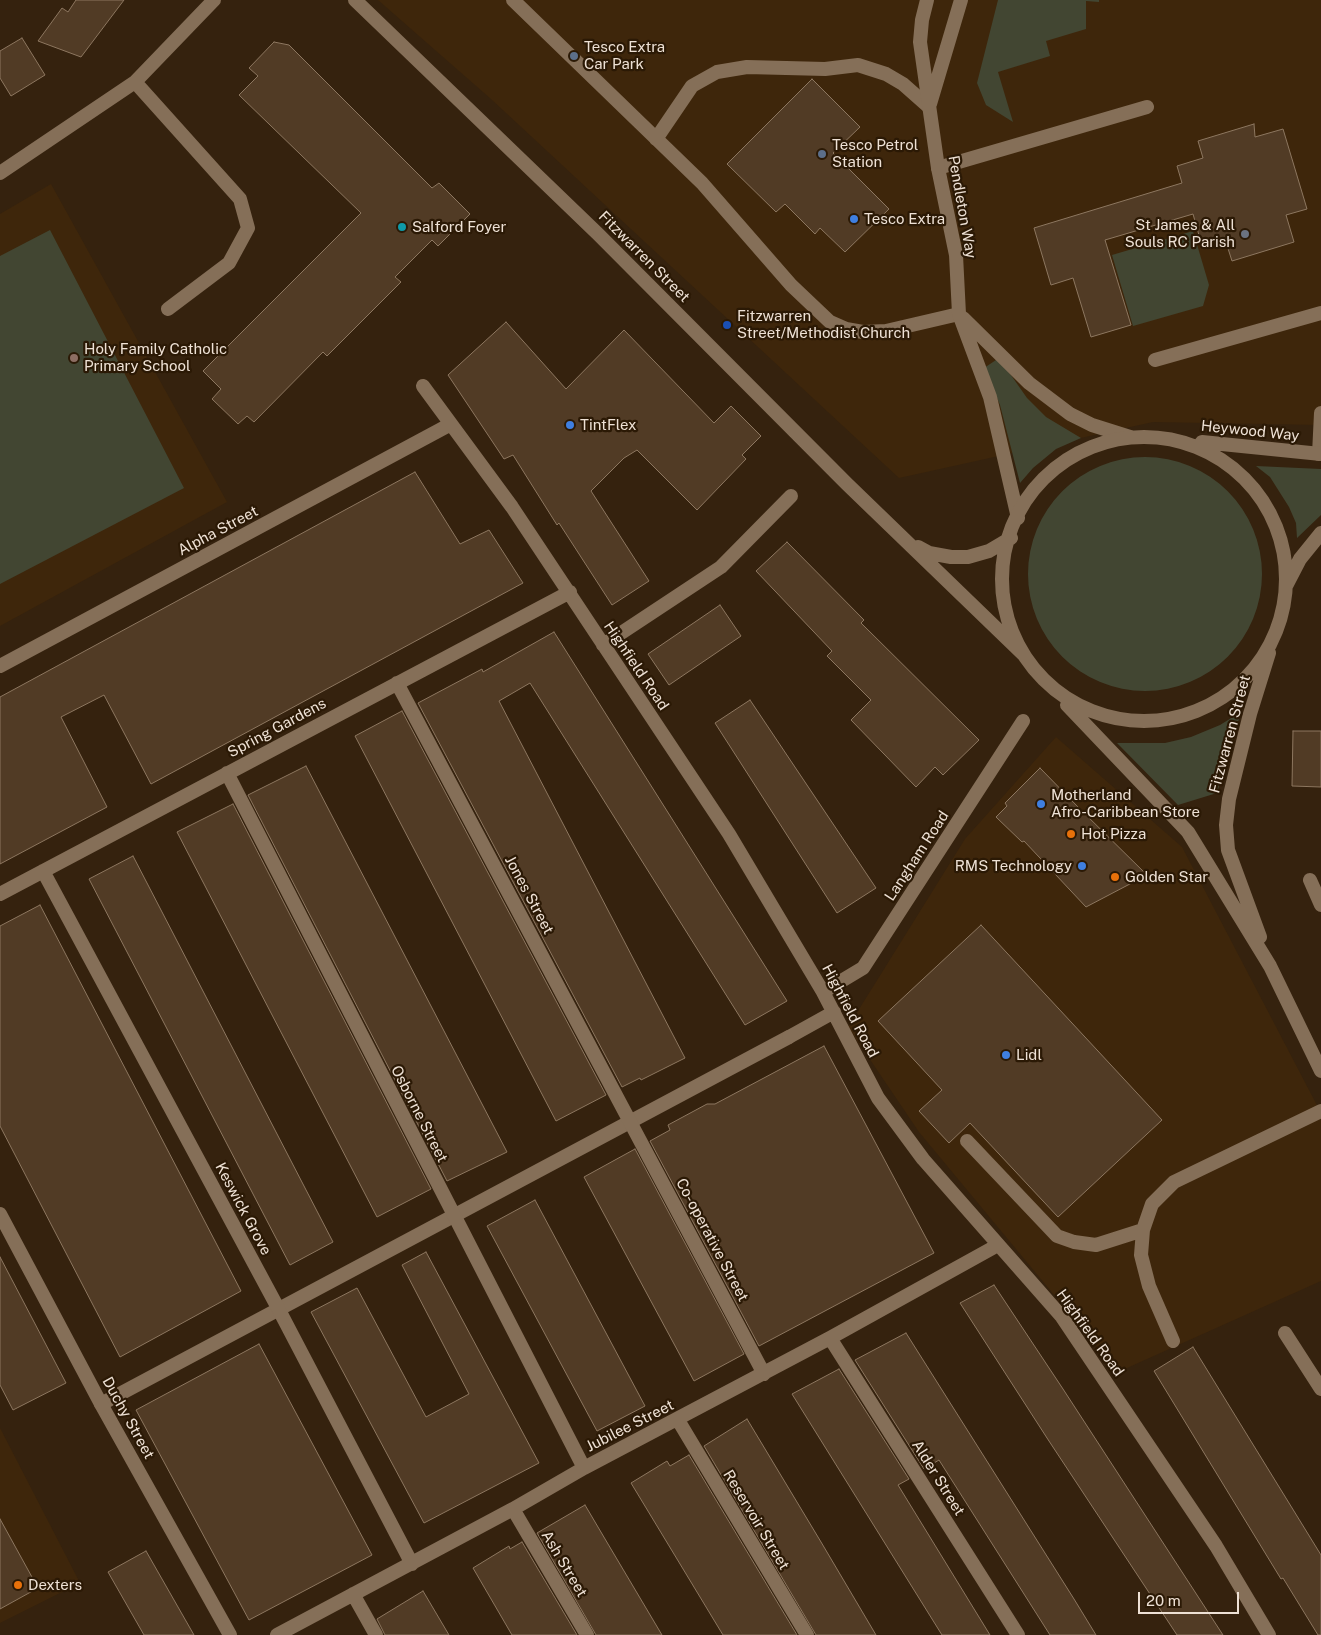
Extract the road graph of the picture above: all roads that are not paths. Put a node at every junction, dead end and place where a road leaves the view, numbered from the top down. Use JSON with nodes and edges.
{"nodes":[{"id":1,"x":214,"y":0,"type":"edge"},
{"id":2,"x":355,"y":0,"type":"edge"},
{"id":3,"x":513,"y":0,"type":"edge"},
{"id":4,"x":927,"y":0,"type":"edge"},
{"id":5,"x":961,"y":0,"type":"edge"},
{"id":6,"x":135,"y":82,"type":"junction"},
{"id":7,"x":930,"y":107,"type":"junction"},
{"id":8,"x":1147,"y":107,"type":"dead end"},
{"id":9,"x":656,"y":138,"type":"junction"},
{"id":10,"x":938,"y":168,"type":"junction"},
{"id":11,"x":0,"y":173,"type":"edge"},
{"id":12,"x":168,"y":309,"type":"dead end"},
{"id":13,"x":1321,"y":313,"type":"edge"},
{"id":14,"x":959,"y":314,"type":"junction"},
{"id":15,"x":1155,"y":360,"type":"dead end"},
{"id":16,"x":424,"y":386,"type":"dead end"},
{"id":17,"x":1321,"y":413,"type":"edge"},
{"id":18,"x":451,"y":424,"type":"junction"},
{"id":19,"x":1130,"y":437,"type":"junction"},
{"id":20,"x":1176,"y":439,"type":"junction"},
{"id":21,"x":1320,"y":454,"type":"edge"},
{"id":22,"x":791,"y":496,"type":"dead end"},
{"id":23,"x":1018,"y":518,"type":"junction"},
{"id":24,"x":1321,"y":533,"type":"edge"},
{"id":25,"x":1011,"y":538,"type":"junction"},
{"id":26,"x":907,"y":540,"type":"junction"},
{"id":27,"x":1284,"y":589,"type":"junction"},
{"id":28,"x":570,"y":592,"type":"junction"},
{"id":29,"x":1278,"y":626,"type":"junction"},
{"id":30,"x":603,"y":645,"type":"junction"},
{"id":31,"x":1024,"y":655,"type":"junction"},
{"id":32,"x":0,"y":666,"type":"edge"},
{"id":33,"x":397,"y":683,"type":"junction"},
{"id":34,"x":1058,"y":695,"type":"junction"},
{"id":35,"x":1023,"y":721,"type":"dead end"},
{"id":36,"x":227,"y":774,"type":"junction"},
{"id":37,"x":43,"y":871,"type":"junction"},
{"id":38,"x":1310,"y":880,"type":"dead end"},
{"id":39,"x":0,"y":894,"type":"edge"},
{"id":40,"x":1321,"y":905,"type":"edge"},
{"id":41,"x":1270,"y":966,"type":"junction"},
{"id":42,"x":823,"y":992,"type":"junction"},
{"id":43,"x":834,"y":1012,"type":"junction"},
{"id":44,"x":1321,"y":1071,"type":"edge"},
{"id":45,"x":1321,"y":1111,"type":"edge"},
{"id":46,"x":632,"y":1122,"type":"junction"},
{"id":47,"x":967,"y":1141,"type":"dead end"},
{"id":48,"x":0,"y":1214,"type":"edge"},
{"id":49,"x":452,"y":1216,"type":"junction"},
{"id":50,"x":1143,"y":1230,"type":"junction"},
{"id":51,"x":998,"y":1245,"type":"junction"},
{"id":52,"x":278,"y":1308,"type":"junction"},
{"id":53,"x":1285,"y":1333,"type":"dead end"},
{"id":54,"x":830,"y":1338,"type":"junction"},
{"id":55,"x":1173,"y":1342,"type":"dead end"},
{"id":56,"x":764,"y":1374,"type":"junction"},
{"id":57,"x":1321,"y":1389,"type":"edge"},
{"id":58,"x":101,"y":1404,"type":"junction"},
{"id":59,"x":678,"y":1420,"type":"junction"},
{"id":60,"x":584,"y":1468,"type":"junction"},
{"id":61,"x":513,"y":1509,"type":"junction"},
{"id":62,"x":412,"y":1564,"type":"junction"},
{"id":63,"x":353,"y":1594,"type":"junction"},
{"id":64,"x":230,"y":1635,"type":"edge"},
{"id":65,"x":277,"y":1635,"type":"edge"},
{"id":66,"x":376,"y":1635,"type":"edge"},
{"id":67,"x":587,"y":1635,"type":"edge"},
{"id":68,"x":807,"y":1635,"type":"edge"},
{"id":69,"x":1018,"y":1635,"type":"edge"},
{"id":70,"x":1269,"y":1635,"type":"edge"}],
"edges":[{"from":1,"to":6,"type":"street"},
{"from":2,"to":26,"type":"street","name":"Fitzwarren Street"},
{"from":3,"to":9,"type":"street"},
{"from":4,"to":7,"type":"street","name":"Pendleton Way"},
{"from":5,"to":7,"type":"street","name":"Pendleton Way"},
{"from":6,"to":11,"type":"street"},
{"from":6,"to":12,"type":"street"},
{"from":7,"to":9,"type":"street"},
{"from":7,"to":10,"type":"street","name":"Pendleton Way"},
{"from":8,"to":10,"type":"street"},
{"from":9,"to":14,"type":"street"},
{"from":10,"to":14,"type":"street","name":"Pendleton Way"},
{"from":13,"to":15,"type":"street"},
{"from":14,"to":19,"type":"street"},
{"from":14,"to":23,"type":"street","name":"Pendleton Way"},
{"from":16,"to":18,"type":"street","name":"Highfield Road"},
{"from":17,"to":21,"type":"street"},
{"from":18,"to":28,"type":"street","name":"Highfield Road"},
{"from":18,"to":32,"type":"street","name":"Alpha Street"},
{"from":19,"to":20,"type":"street"},
{"from":19,"to":23,"type":"street"},
{"from":20,"to":21,"type":"street","name":"Heywood Way"},
{"from":20,"to":27,"type":"street"},
{"from":22,"to":30,"type":"street"},
{"from":23,"to":25,"type":"street"},
{"from":24,"to":27,"type":"street"},
{"from":25,"to":26,"type":"street","name":"Fitzwarren Street"},
{"from":25,"to":31,"type":"street"},
{"from":26,"to":31,"type":"street","name":"Fitzwarren Street"},
{"from":27,"to":29,"type":"street"},
{"from":28,"to":30,"type":"street","name":"Highfield Road"},
{"from":28,"to":33,"type":"street","name":"Spring Gardens"},
{"from":29,"to":34,"type":"street"},
{"from":29,"to":41,"type":"street","name":"Fitzwarren Street"},
{"from":30,"to":42,"type":"street","name":"Highfield Road"},
{"from":31,"to":34,"type":"street","name":"Fitzwarren Street"},
{"from":33,"to":36,"type":"street","name":"Spring Gardens"},
{"from":33,"to":46,"type":"street","name":"Jones Street"},
{"from":34,"to":41,"type":"street","name":"Fitzwarren Street"},
{"from":35,"to":42,"type":"street","name":"Langham Road"},
{"from":36,"to":37,"type":"street","name":"Spring Gardens"},
{"from":36,"to":49,"type":"street","name":"Osborne Street"},
{"from":37,"to":39,"type":"street","name":"Spring Gardens"},
{"from":37,"to":52,"type":"street","name":"Keswick Grove"},
{"from":38,"to":40,"type":"street"},
{"from":41,"to":44,"type":"street","name":"Fitzwarren Street"},
{"from":42,"to":43,"type":"street","name":"Highfield Road"},
{"from":43,"to":46,"type":"street"},
{"from":43,"to":51,"type":"street","name":"Highfield Road"},
{"from":45,"to":50,"type":"street"},
{"from":46,"to":49,"type":"street"},
{"from":46,"to":56,"type":"street","name":"Co-operative Street"},
{"from":47,"to":50,"type":"street"},
{"from":48,"to":58,"type":"street","name":"Duchy Street"},
{"from":49,"to":52,"type":"street"},
{"from":49,"to":60,"type":"street","name":"Osborne Street"},
{"from":50,"to":55,"type":"street"},
{"from":51,"to":54,"type":"street","name":"Jubilee Street"},
{"from":51,"to":70,"type":"street","name":"Highfield Road"},
{"from":52,"to":58,"type":"street"},
{"from":52,"to":62,"type":"street","name":"Keswick Grove"},
{"from":53,"to":57,"type":"street"},
{"from":54,"to":56,"type":"street","name":"Jubilee Street"},
{"from":54,"to":69,"type":"street","name":"Alder Street"},
{"from":56,"to":59,"type":"street","name":"Jubilee Street"},
{"from":58,"to":64,"type":"street","name":"Duchy Street"},
{"from":59,"to":60,"type":"street","name":"Jubilee Street"},
{"from":59,"to":68,"type":"street","name":"Reservoir Street"},
{"from":60,"to":61,"type":"street","name":"Jubilee Street"},
{"from":61,"to":62,"type":"street","name":"Jubilee Street"},
{"from":61,"to":67,"type":"street","name":"Ash Street"},
{"from":62,"to":63,"type":"street","name":"Jubilee Street"},
{"from":63,"to":65,"type":"street","name":"Jubilee Street"},
{"from":63,"to":66,"type":"street"}]}
